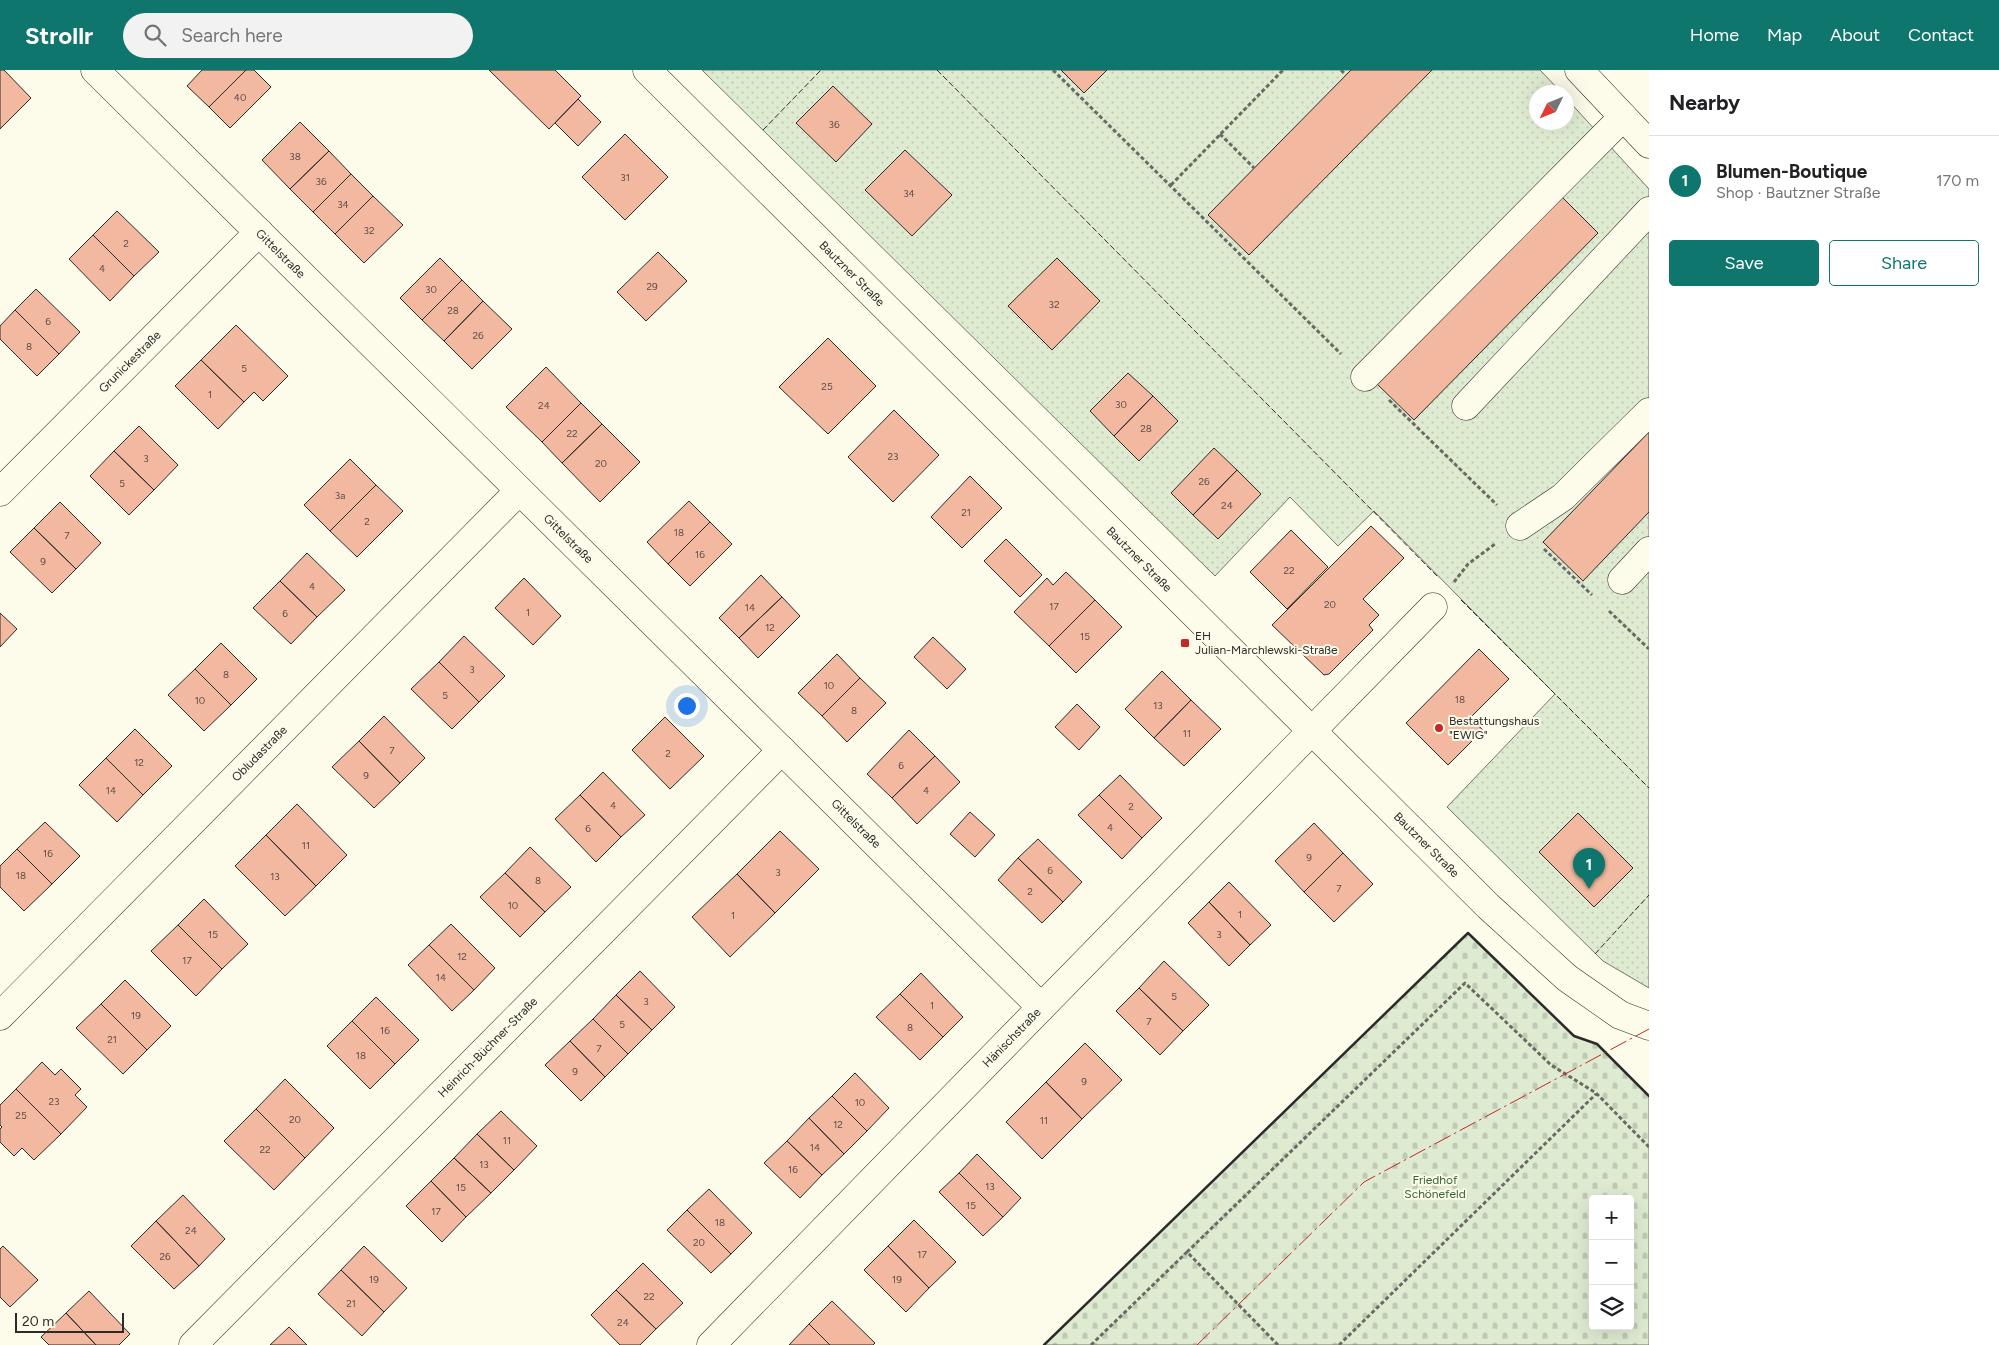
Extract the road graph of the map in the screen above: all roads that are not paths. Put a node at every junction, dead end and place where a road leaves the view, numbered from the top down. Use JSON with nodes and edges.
{"nodes":[{"id":1,"x":96,"y":70,"type":"edge"},
{"id":2,"x":647,"y":70,"type":"edge"},
{"id":3,"x":1579,"y":70,"type":"edge"},
{"id":4,"x":1624,"y":117,"type":"junction"},
{"id":5,"x":1649,"y":144,"type":"edge"},
{"id":6,"x":1649,"y":211,"type":"edge"},
{"id":7,"x":259,"y":232,"type":"junction"},
{"id":8,"x":1365,"y":377,"type":"road end"},
{"id":9,"x":1466,"y":406,"type":"dead end"},
{"id":10,"x":1649,"y":412,"type":"edge"},
{"id":11,"x":519,"y":491,"type":"junction"},
{"id":12,"x":0,"y":492,"type":"edge"},
{"id":13,"x":1520,"y":526,"type":"road end"},
{"id":14,"x":1649,"y":551,"type":"edge"},
{"id":15,"x":1622,"y":580,"type":"dead end"},
{"id":16,"x":1433,"y":607,"type":"road end"},
{"id":17,"x":1311,"y":731,"type":"junction"},
{"id":18,"x":782,"y":750,"type":"junction"},
{"id":19,"x":1041,"y":1007,"type":"junction"},
{"id":20,"x":0,"y":1016,"type":"edge"},
{"id":21,"x":1649,"y":1026,"type":"edge"},
{"id":22,"x":193,"y":1345,"type":"edge"},
{"id":23,"x":711,"y":1345,"type":"edge"}],
"edges":[{"from":1,"to":7,"type":"street","name":"Gittelstraße"},
{"from":2,"to":17,"type":"street","name":"Bautzner Straße"},
{"from":3,"to":4,"type":"street"},
{"from":4,"to":5,"type":"street"},
{"from":4,"to":8,"type":"street"},
{"from":6,"to":9,"type":"street"},
{"from":7,"to":11,"type":"street","name":"Gittelstraße"},
{"from":7,"to":12,"type":"street","name":"Grunickestraße"},
{"from":10,"to":13,"type":"street"},
{"from":11,"to":18,"type":"street","name":"Gittelstraße"},
{"from":11,"to":20,"type":"street","name":"Obludastraße"},
{"from":14,"to":15,"type":"street"},
{"from":16,"to":17,"type":"street","name":"Hänischstraße"},
{"from":17,"to":19,"type":"street","name":"Hänischstraße"},
{"from":17,"to":21,"type":"street","name":"Bautzner Straße"},
{"from":18,"to":19,"type":"street","name":"Gittelstraße"},
{"from":18,"to":22,"type":"street","name":"Heinrich-Büchner-Straße"},
{"from":19,"to":23,"type":"street","name":"Hänischstraße"}]}
